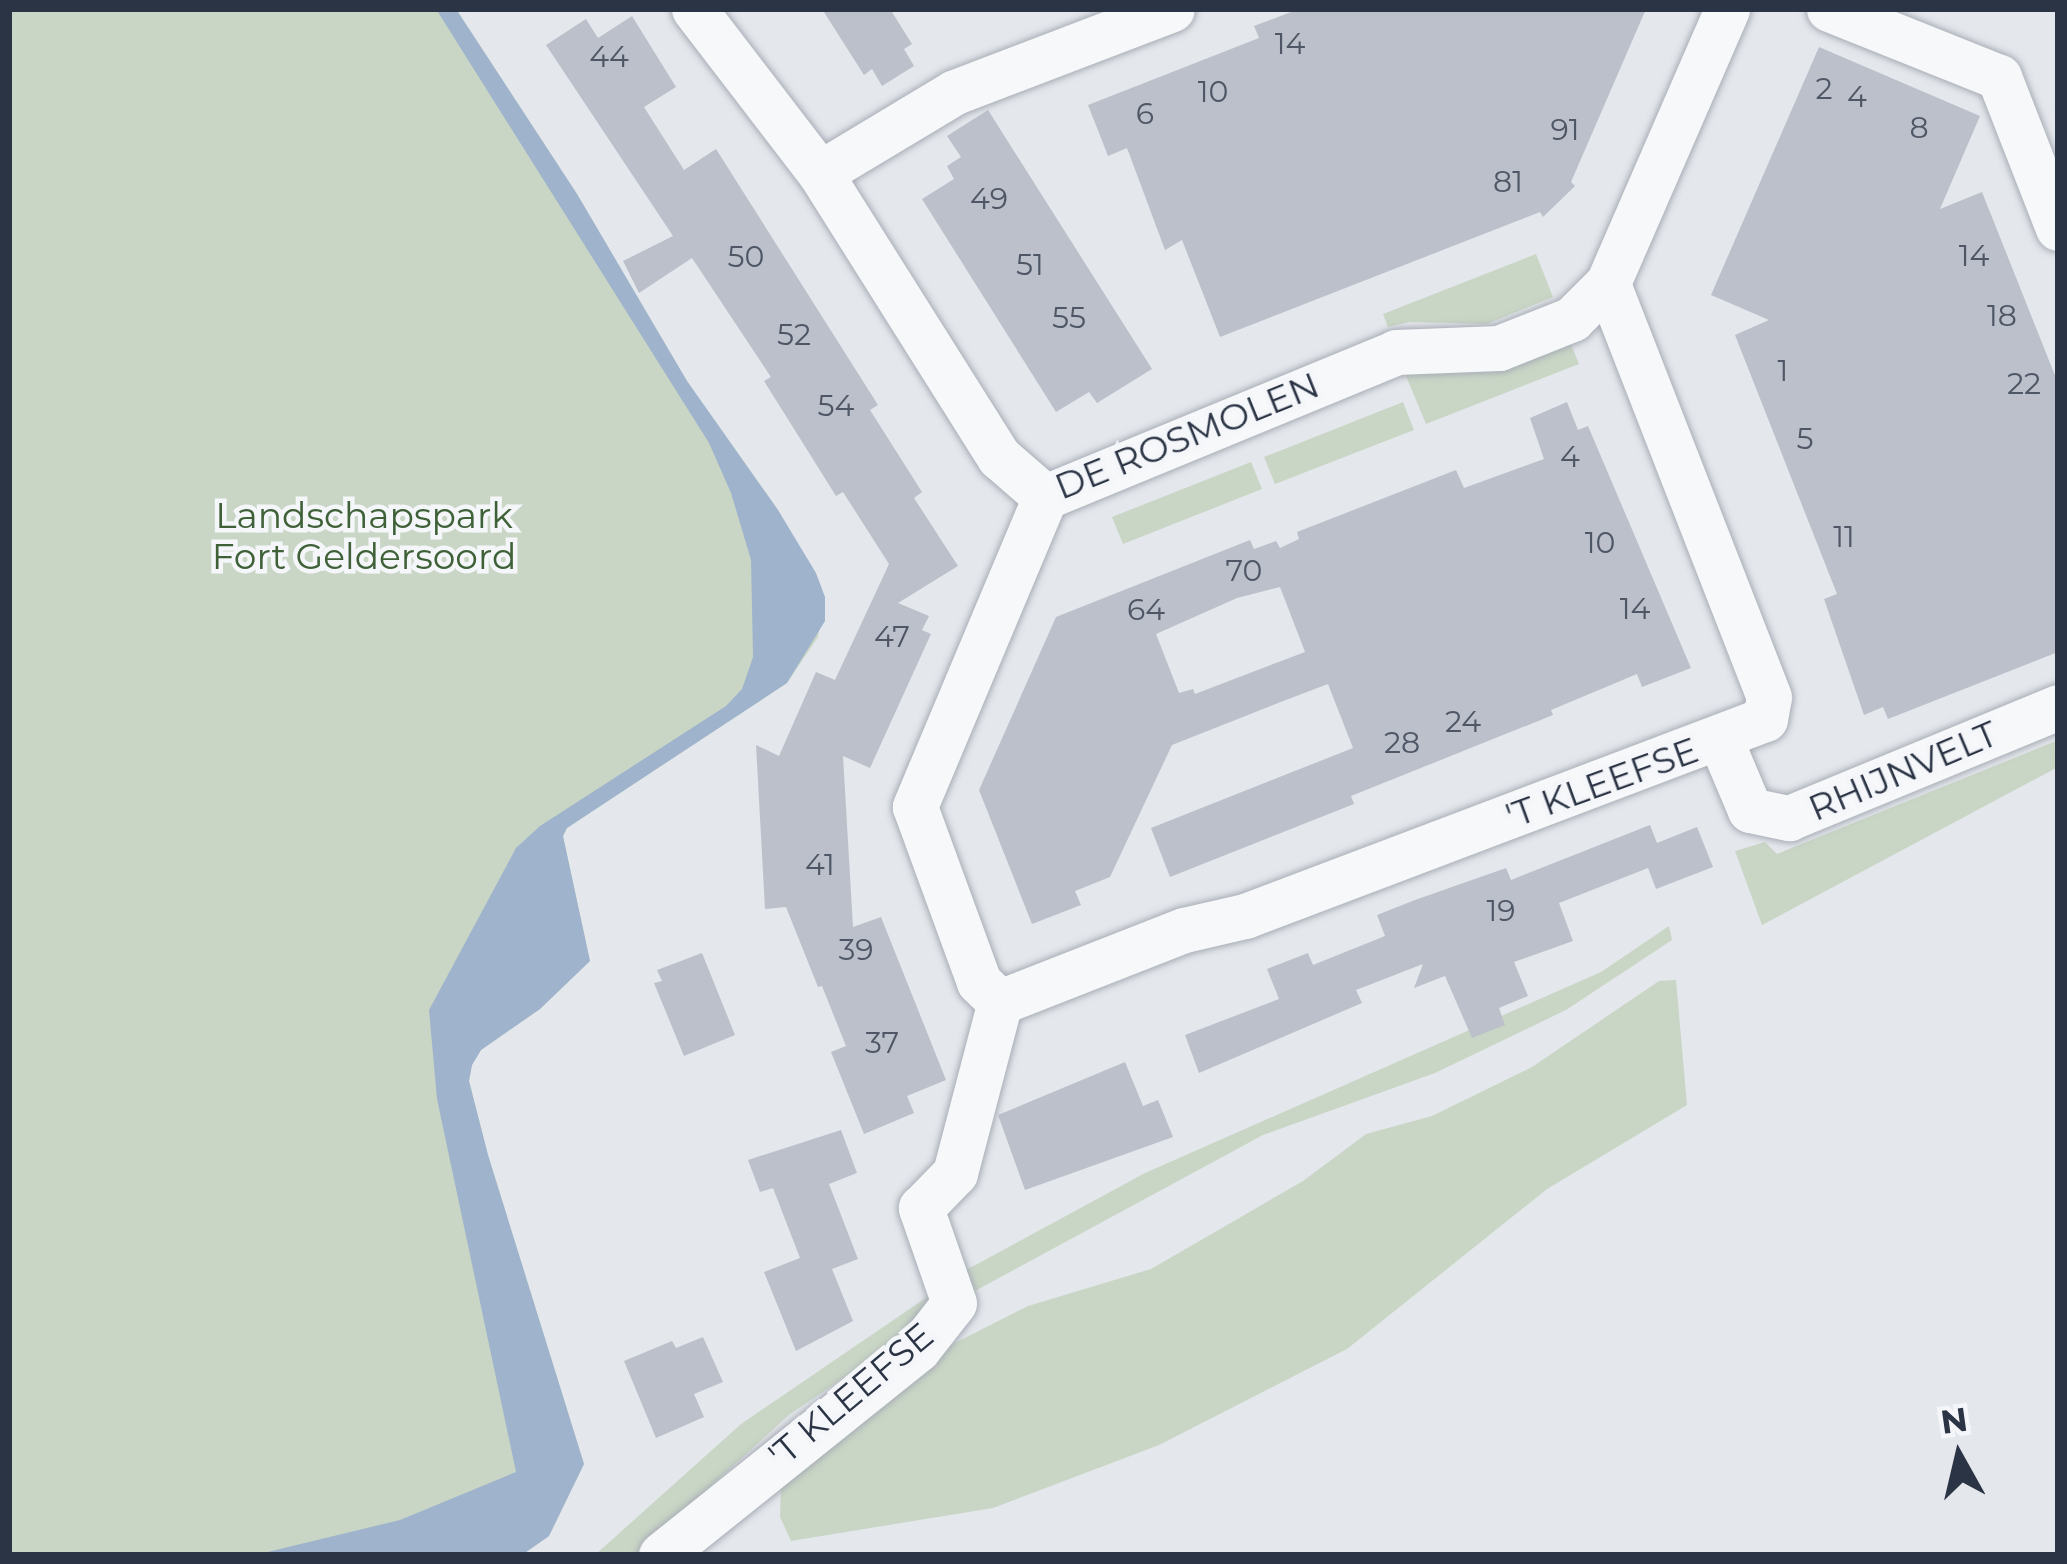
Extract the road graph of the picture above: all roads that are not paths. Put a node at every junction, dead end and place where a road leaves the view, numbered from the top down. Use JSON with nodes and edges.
{"nodes":[{"id":1,"x":694,"y":9,"type":"edge"},
{"id":2,"x":1172,"y":9,"type":"edge"},
{"id":3,"x":1726,"y":9,"type":"edge"},
{"id":4,"x":1829,"y":9,"type":"edge"},
{"id":5,"x":2046,"y":165,"type":"edge"},
{"id":6,"x":820,"y":173,"type":"junction"},
{"id":7,"x":2058,"y":228,"type":"edge"},
{"id":8,"x":1608,"y":283,"type":"junction"},
{"id":9,"x":1045,"y":497,"type":"junction"},
{"id":10,"x":2058,"y":707,"type":"edge"},
{"id":11,"x":1720,"y":740,"type":"junction"},
{"id":12,"x":1000,"y":1002,"type":"junction"},
{"id":13,"x":661,"y":1555,"type":"edge"}],
"edges":[{"from":1,"to":6,"type":"street","name":"DE ROSMOLEN"},
{"from":2,"to":6,"type":"street"},
{"from":3,"to":8,"type":"street","name":"DE ROSMOLEN"},
{"from":4,"to":5,"type":"street"},
{"from":5,"to":7,"type":"street"},
{"from":6,"to":9,"type":"street","name":"DE ROSMOLEN"},
{"from":8,"to":9,"type":"street","name":"DE ROSMOLEN"},
{"from":8,"to":11,"type":"street","name":"'T KLEEFSE"},
{"from":9,"to":12,"type":"street"},
{"from":10,"to":11,"type":"street","name":"RHIJNVELT"},
{"from":11,"to":12,"type":"street","name":"'T KLEEFSE"},
{"from":12,"to":13,"type":"street","name":"'T KLEEFSE"}]}
